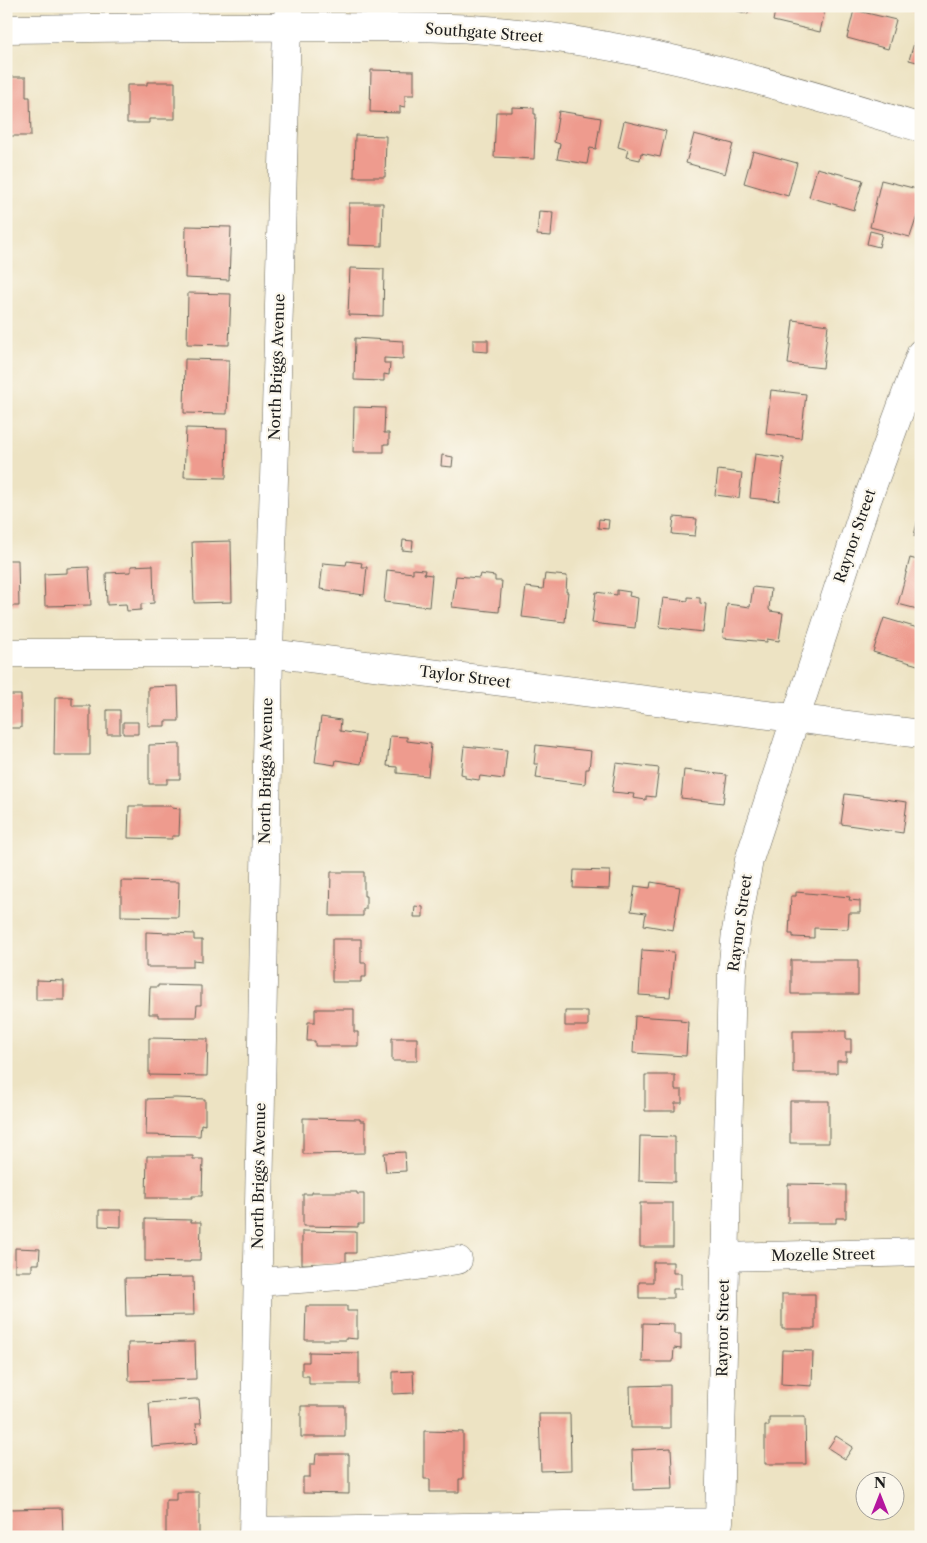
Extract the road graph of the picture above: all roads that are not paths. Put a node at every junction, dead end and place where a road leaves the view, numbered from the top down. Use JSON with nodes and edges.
{"nodes":[{"id":1,"x":288,"y":17,"type":"edge"},
{"id":2,"x":6,"y":28,"type":"edge"},
{"id":3,"x":921,"y":128,"type":"edge"},
{"id":4,"x":921,"y":353,"type":"edge"},
{"id":5,"x":6,"y":653,"type":"edge"},
{"id":6,"x":269,"y":653,"type":"junction"},
{"id":7,"x":795,"y":718,"type":"junction"},
{"id":8,"x":921,"y":734,"type":"edge"},
{"id":9,"x":921,"y":1252,"type":"edge"},
{"id":10,"x":725,"y":1257,"type":"junction"},
{"id":11,"x":458,"y":1260,"type":"dead end"},
{"id":12,"x":257,"y":1282,"type":"junction"},
{"id":13,"x":253,"y":1534,"type":"edge"}],
"edges":[{"from":1,"to":2,"type":"street","name":"Southgate Street"},
{"from":1,"to":3,"type":"street","name":"Southgate Street"},
{"from":1,"to":6,"type":"street","name":"North Briggs Avenue"},
{"from":4,"to":7,"type":"street","name":"Raynor Street"},
{"from":5,"to":6,"type":"street","name":"Taylor Street"},
{"from":6,"to":7,"type":"street","name":"Taylor Street"},
{"from":6,"to":12,"type":"street","name":"North Briggs Avenue"},
{"from":7,"to":8,"type":"street","name":"Taylor Street"},
{"from":7,"to":10,"type":"street","name":"Raynor Street"},
{"from":9,"to":10,"type":"street","name":"Mozelle Street"},
{"from":10,"to":13,"type":"street","name":"Raynor Street"},
{"from":11,"to":12,"type":"street"},
{"from":12,"to":13,"type":"street","name":"North Briggs Avenue"}]}
